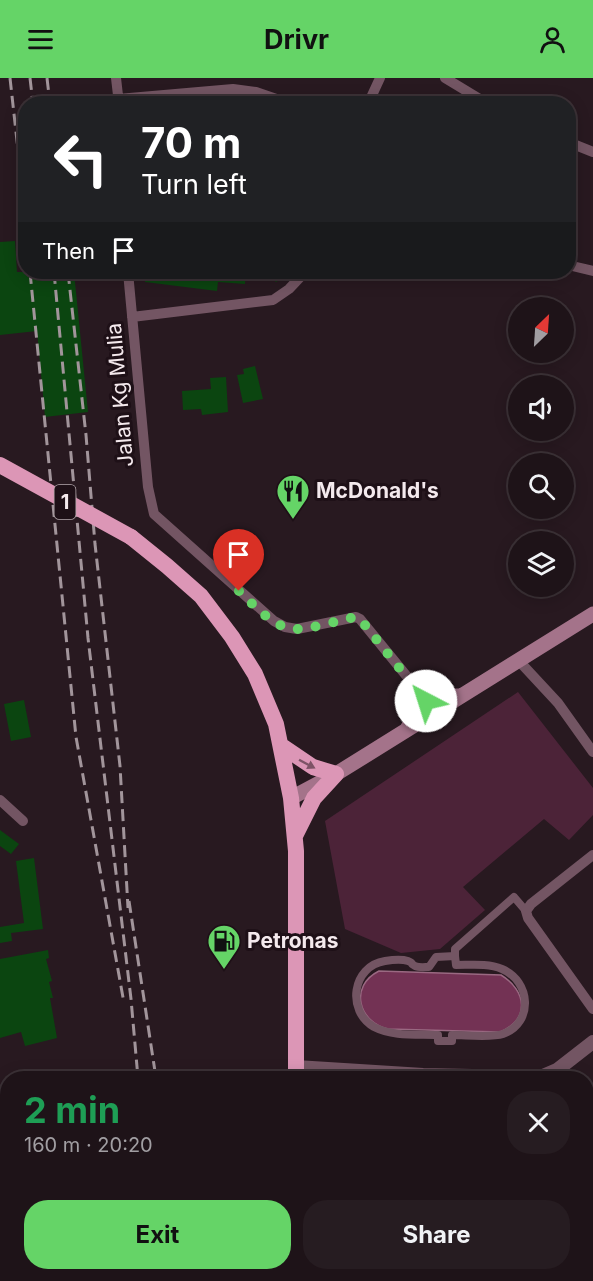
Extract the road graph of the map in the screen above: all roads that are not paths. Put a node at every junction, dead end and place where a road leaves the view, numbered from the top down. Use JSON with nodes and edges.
{"nodes":[{"id":1,"x":116,"y":78,"type":"edge"},
{"id":2,"x":380,"y":78,"type":"edge"},
{"id":3,"x":445,"y":78,"type":"edge"},
{"id":4,"x":118,"y":96,"type":"edge"},
{"id":5,"x":166,"y":96,"type":"edge"},
{"id":6,"x":268,"y":96,"type":"edge"},
{"id":7,"x":372,"y":96,"type":"edge"},
{"id":8,"x":470,"y":96,"type":"edge"},
{"id":9,"x":576,"y":144,"type":"edge"},
{"id":10,"x":592,"y":148,"type":"edge"},
{"id":11,"x":576,"y":267,"type":"edge"},
{"id":12,"x":593,"y":271,"type":"edge"},
{"id":13,"x":129,"y":279,"type":"edge"},
{"id":14,"x":298,"y":279,"type":"edge"},
{"id":15,"x":132,"y":317,"type":"junction"},
{"id":16,"x":0,"y":465,"type":"edge"},
{"id":17,"x":593,"y":614,"type":"edge"},
{"id":18,"x":519,"y":661,"type":"junction"},
{"id":19,"x":417,"y":691,"type":"junction"},
{"id":20,"x":459,"y":696,"type":"junction"},
{"id":21,"x":436,"y":712,"type":"junction"},
{"id":22,"x":406,"y":731,"type":"junction"},
{"id":23,"x":282,"y":746,"type":"junction"},
{"id":24,"x":593,"y":752,"type":"edge"},
{"id":25,"x":336,"y":774,"type":"junction"},
{"id":26,"x":291,"y":798,"type":"junction"},
{"id":27,"x":0,"y":800,"type":"edge"},
{"id":28,"x":23,"y":821,"type":"dead end"},
{"id":29,"x":295,"y":836,"type":"junction"},
{"id":30,"x":593,"y":855,"type":"edge"},
{"id":31,"x":526,"y":911,"type":"junction"},
{"id":32,"x":455,"y":956,"type":"junction"},
{"id":33,"x":593,"y":1009,"type":"edge"},
{"id":34,"x":593,"y":1042,"type":"edge"},
{"id":35,"x":296,"y":1071,"type":"edge"},
{"id":36,"x":554,"y":1071,"type":"edge"}],
"edges":[{"from":1,"to":4,"type":"street"},
{"from":2,"to":7,"type":"street"},
{"from":3,"to":8,"type":"street"},
{"from":5,"to":6,"type":"street"},
{"from":9,"to":10,"type":"street"},
{"from":11,"to":12,"type":"street"},
{"from":13,"to":15,"type":"street","name":"Jalan Kg Mulia"},
{"from":14,"to":15,"type":"street"},
{"from":15,"to":19,"type":"street","name":"Jalan Kg Mulia"},
{"from":16,"to":23,"type":"highway","number":"1","bridge":true},
{"from":17,"to":18,"type":"main road"},
{"from":18,"to":20,"type":"main road"},
{"from":18,"to":24,"type":"street"},
{"from":19,"to":20,"type":"main road"},
{"from":19,"to":21,"type":"street"},
{"from":19,"to":22,"type":"main road"},
{"from":20,"to":21,"type":"main road"},
{"from":21,"to":22,"type":"main road"},
{"from":22,"to":25,"type":"main road"},
{"from":23,"to":25,"type":"highway","one_way":true},
{"from":23,"to":26,"type":"highway","number":"1"},
{"from":25,"to":26,"type":"main road"},
{"from":25,"to":29,"type":"highway"},
{"from":26,"to":29,"type":"highway","number":"1"},
{"from":27,"to":28,"type":"street"},
{"from":29,"to":35,"type":"highway","number":"1"},
{"from":30,"to":31,"type":"street"},
{"from":31,"to":32,"type":"street"},
{"from":31,"to":33,"type":"street"},
{"from":32,"to":32,"type":"street"},
{"from":34,"to":36,"type":"street"}]}
